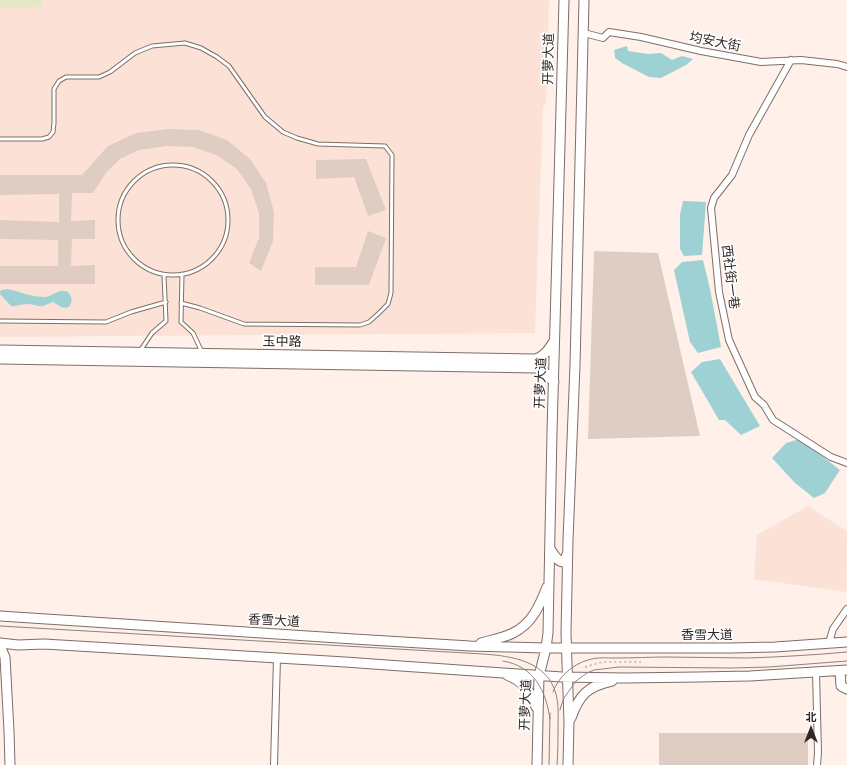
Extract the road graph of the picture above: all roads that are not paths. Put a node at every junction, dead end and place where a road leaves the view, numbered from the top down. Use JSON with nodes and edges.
{"nodes":[{"id":1,"x":564,"y":0,"type":"edge"},
{"id":2,"x":584,"y":0,"type":"edge"},
{"id":3,"x":584,"y":33,"type":"junction"},
{"id":4,"x":791,"y":60,"type":"junction"},
{"id":5,"x":847,"y":67,"type":"edge"},
{"id":6,"x":0,"y":139,"type":"edge"},
{"id":7,"x":182,"y":274,"type":"junction"},
{"id":8,"x":164,"y":275,"type":"junction"},
{"id":9,"x":166,"y":302,"type":"junction"},
{"id":10,"x":181,"y":303,"type":"junction"},
{"id":11,"x":0,"y":322,"type":"edge"},
{"id":12,"x":555,"y":340,"type":"junction"},
{"id":13,"x":0,"y":350,"type":"edge"},
{"id":14,"x":139,"y":352,"type":"junction"},
{"id":15,"x":202,"y":353,"type":"junction"},
{"id":16,"x":0,"y":359,"type":"edge"},
{"id":17,"x":554,"y":382,"type":"junction"},
{"id":18,"x":847,"y":463,"type":"edge"},
{"id":19,"x":550,"y":549,"type":"junction"},
{"id":20,"x":568,"y":550,"type":"junction"},
{"id":21,"x":550,"y":580,"type":"junction"},
{"id":22,"x":847,"y":609,"type":"edge"},
{"id":23,"x":0,"y":616,"type":"edge"},
{"id":24,"x":847,"y":642,"type":"edge"},
{"id":25,"x":829,"y":643,"type":"junction"},
{"id":26,"x":0,"y":644,"type":"edge"},
{"id":27,"x":470,"y":646,"type":"junction"},
{"id":28,"x":546,"y":648,"type":"junction"},
{"id":29,"x":567,"y":649,"type":"junction"},
{"id":30,"x":277,"y":658,"type":"junction"},
{"id":31,"x":843,"y":671,"type":"edge"},
{"id":32,"x":816,"y":672,"type":"junction"},
{"id":33,"x":502,"y":673,"type":"junction"},
{"id":34,"x":539,"y":676,"type":"junction"},
{"id":35,"x":568,"y":677,"type":"junction"},
{"id":36,"x":625,"y":678,"type":"junction"},
{"id":37,"x":847,"y":689,"type":"edge"},
{"id":38,"x":538,"y":714,"type":"junction"},
{"id":39,"x":569,"y":722,"type":"junction"},
{"id":40,"x":10,"y":765,"type":"edge"},
{"id":41,"x":274,"y":765,"type":"edge"},
{"id":42,"x":537,"y":765,"type":"edge"},
{"id":43,"x":568,"y":765,"type":"edge"},
{"id":44,"x":817,"y":765,"type":"edge"}],
"edges":[{"from":1,"to":12,"type":"main road","name":"开萝大道"},
{"from":2,"to":3,"type":"main road"},
{"from":3,"to":4,"type":"street","name":"均安大街"},
{"from":3,"to":20,"type":"main road"},
{"from":4,"to":5,"type":"street","name":"均安大街"},
{"from":4,"to":18,"type":"street","name":"西社街一巷"},
{"from":6,"to":10,"type":"lane"},
{"from":7,"to":8,"type":"lane"},
{"from":7,"to":8,"type":"lane"},
{"from":7,"to":10,"type":"lane"},
{"from":8,"to":9,"type":"lane"},
{"from":9,"to":11,"type":"lane"},
{"from":9,"to":14,"type":"lane"},
{"from":10,"to":15,"type":"lane"},
{"from":12,"to":15,"type":"main road","name":"玉中路"},
{"from":12,"to":17,"type":"main road","name":"开萝大道"},
{"from":13,"to":14,"type":"main road","name":"玉中路"},
{"from":14,"to":15,"type":"main road","name":"玉中路"},
{"from":16,"to":17,"type":"main road","name":"玉中路"},
{"from":17,"to":19,"type":"main road","name":"开萝大道"},
{"from":19,"to":20,"type":"main road"},
{"from":19,"to":21,"type":"main road","name":"开萝大道"},
{"from":20,"to":29,"type":"main road"},
{"from":21,"to":27,"type":"main road"},
{"from":21,"to":28,"type":"main road","name":"开萝大道"},
{"from":22,"to":25,"type":"street"},
{"from":23,"to":27,"type":"main road","name":"香雪大道"},
{"from":24,"to":25,"type":"main road","name":"香雪大道"},
{"from":25,"to":29,"type":"main road","name":"香雪大道"},
{"from":26,"to":30,"type":"main road"},
{"from":26,"to":40,"type":"main road"},
{"from":27,"to":28,"type":"main road","name":"香雪大道"},
{"from":28,"to":29,"type":"main road","name":"香雪大道"},
{"from":28,"to":34,"type":"main road","name":"开萝大道"},
{"from":29,"to":35,"type":"main road"},
{"from":30,"to":33,"type":"main road"},
{"from":30,"to":41,"type":"street"},
{"from":31,"to":32,"type":"main road"},
{"from":31,"to":37,"type":"main road"},
{"from":32,"to":36,"type":"main road"},
{"from":32,"to":44,"type":"street"},
{"from":33,"to":34,"type":"main road"},
{"from":33,"to":38,"type":"main road"},
{"from":34,"to":35,"type":"main road"},
{"from":34,"to":38,"type":"main road","name":"开萝大道"},
{"from":35,"to":36,"type":"main road"},
{"from":35,"to":39,"type":"main road"},
{"from":36,"to":39,"type":"main road"},
{"from":38,"to":42,"type":"main road","name":"开萝大道"},
{"from":39,"to":43,"type":"main road"}]}
